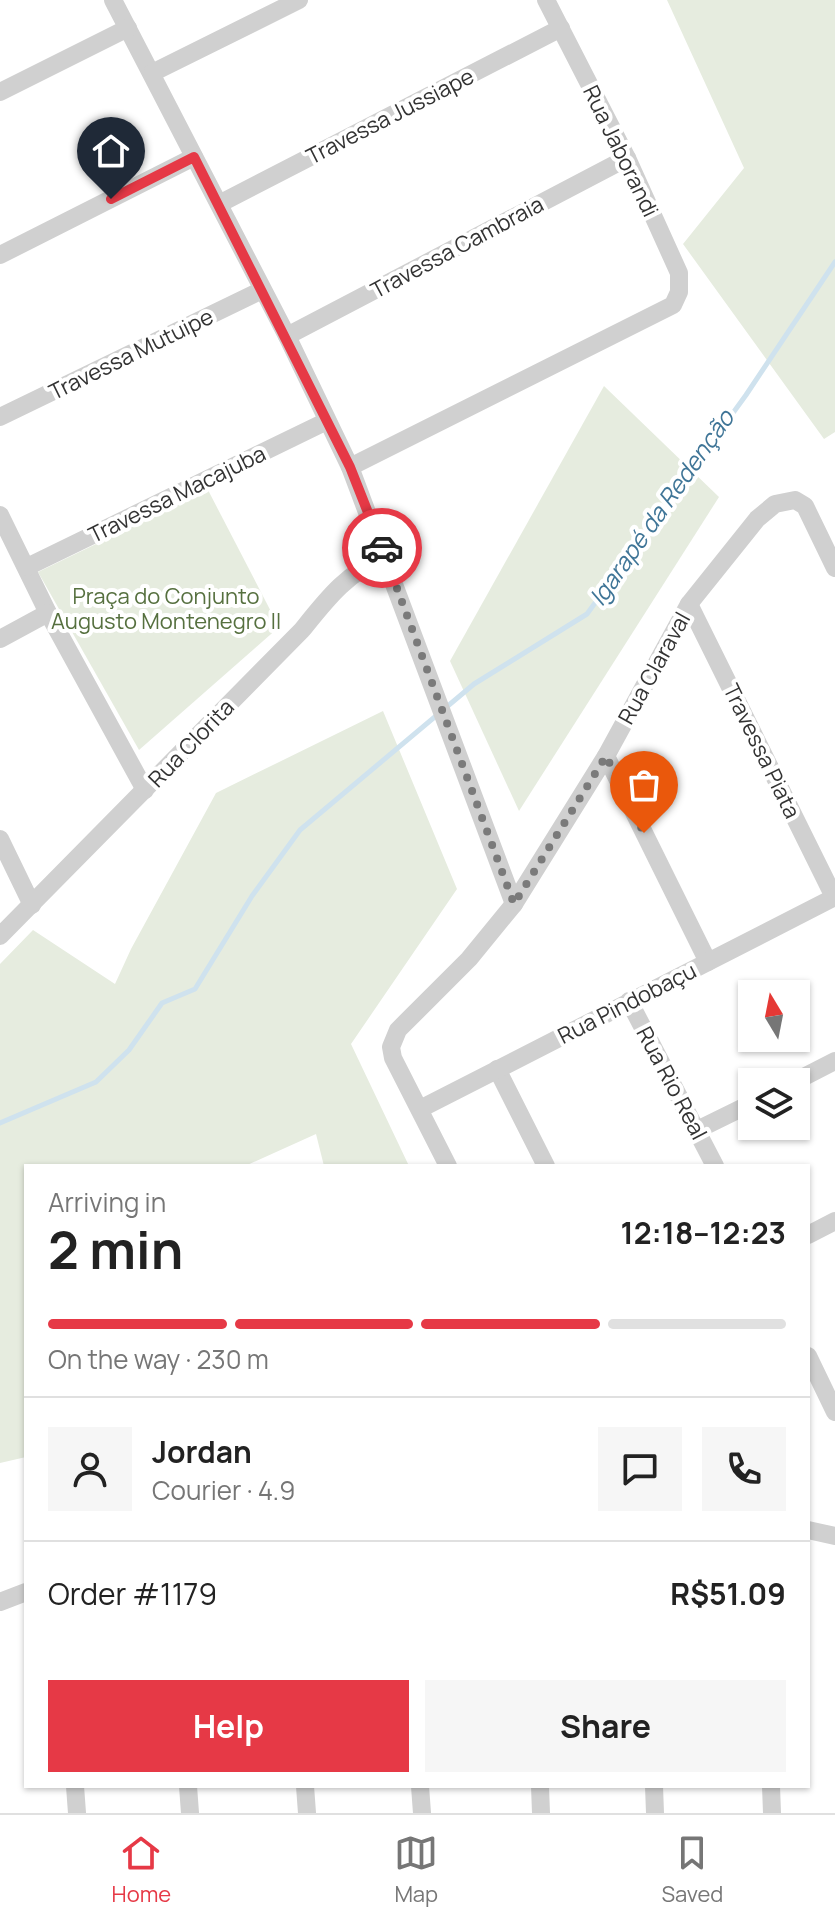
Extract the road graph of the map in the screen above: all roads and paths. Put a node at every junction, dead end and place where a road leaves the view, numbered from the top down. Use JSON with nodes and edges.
{"nodes":[{"id":1,"x":113,"y":0,"type":"edge"},
{"id":2,"x":299,"y":0,"type":"edge"},
{"id":3,"x":546,"y":0,"type":"edge"},
{"id":4,"x":128,"y":28,"type":"junction"},
{"id":5,"x":561,"y":28,"type":"junction"},
{"id":6,"x":152,"y":73,"type":"junction"},
{"id":7,"x":0,"y":92,"type":"edge"},
{"id":8,"x":194,"y":157,"type":"junction"},
{"id":9,"x":627,"y":158,"type":"junction"},
{"id":10,"x":219,"y":204,"type":"junction"},
{"id":11,"x":0,"y":255,"type":"edge"},
{"id":12,"x":262,"y":290,"type":"junction"},
{"id":13,"x":287,"y":336,"type":"junction"},
{"id":14,"x":0,"y":417,"type":"edge"},
{"id":15,"x":327,"y":421,"type":"junction"},
{"id":16,"x":350,"y":467,"type":"junction"},
{"id":17,"x":0,"y":515,"type":"edge"},
{"id":18,"x":385,"y":558,"type":"junction"},
{"id":19,"x":27,"y":567,"type":"junction"},
{"id":20,"x":835,"y":568,"type":"edge"},
{"id":21,"x":689,"y":604,"type":"junction"},
{"id":22,"x":48,"y":613,"type":"junction"},
{"id":23,"x":0,"y":639,"type":"edge"},
{"id":24,"x":606,"y":756,"type":"junction"},
{"id":25,"x":145,"y":790,"type":"junction"},
{"id":26,"x":0,"y":839,"type":"edge"},
{"id":27,"x":835,"y":897,"type":"edge"},
{"id":28,"x":514,"y":904,"type":"junction"},
{"id":29,"x":32,"y":905,"type":"junction"},
{"id":30,"x":0,"y":936,"type":"edge"},
{"id":31,"x":708,"y":962,"type":"junction"},
{"id":32,"x":629,"y":1001,"type":"junction"},
{"id":33,"x":835,"y":1061,"type":"edge"},
{"id":34,"x":497,"y":1069,"type":"junction"},
{"id":35,"x":810,"y":1074,"type":"edge"},
{"id":36,"x":420,"y":1109,"type":"junction"},
{"id":37,"x":738,"y":1110,"type":"edge"},
{"id":38,"x":697,"y":1130,"type":"junction"},
{"id":39,"x":447,"y":1164,"type":"edge"},
{"id":40,"x":545,"y":1164,"type":"edge"},
{"id":41,"x":714,"y":1164,"type":"edge"},
{"id":42,"x":835,"y":1221,"type":"edge"},
{"id":43,"x":810,"y":1234,"type":"edge"},
{"id":44,"x":810,"y":1359,"type":"edge"},
{"id":45,"x":830,"y":1388,"type":"edge"},
{"id":46,"x":835,"y":1412,"type":"edge"},
{"id":47,"x":810,"y":1530,"type":"edge"},
{"id":48,"x":835,"y":1536,"type":"edge"},
{"id":49,"x":24,"y":1593,"type":"edge"},
{"id":50,"x":0,"y":1602,"type":"edge"},
{"id":51,"x":75,"y":1788,"type":"edge"},
{"id":52,"x":188,"y":1788,"type":"edge"},
{"id":53,"x":305,"y":1788,"type":"edge"},
{"id":54,"x":420,"y":1788,"type":"edge"},
{"id":55,"x":540,"y":1788,"type":"edge"},
{"id":56,"x":654,"y":1788,"type":"edge"},
{"id":57,"x":771,"y":1788,"type":"edge"},
{"id":58,"x":77,"y":1813,"type":"edge"},
{"id":59,"x":190,"y":1813,"type":"edge"},
{"id":60,"x":307,"y":1813,"type":"edge"},
{"id":61,"x":422,"y":1813,"type":"edge"},
{"id":62,"x":541,"y":1813,"type":"edge"},
{"id":63,"x":655,"y":1813,"type":"edge"},
{"id":64,"x":772,"y":1813,"type":"edge"}],
"edges":[{"from":1,"to":4,"type":"street"},
{"from":2,"to":6,"type":"street"},
{"from":3,"to":5,"type":"street","name":"Rua Jaborandi"},
{"from":4,"to":6,"type":"street"},
{"from":4,"to":7,"type":"street"},
{"from":5,"to":9,"type":"street","name":"Rua Jaborandi"},
{"from":5,"to":10,"type":"street","name":"Travessa Jussiape"},
{"from":6,"to":8,"type":"street"},
{"from":8,"to":10,"type":"street"},
{"from":8,"to":11,"type":"street"},
{"from":9,"to":13,"type":"street","name":"Travessa Cambraia"},
{"from":9,"to":16,"type":"street","name":"Rua Jaborandi"},
{"from":10,"to":12,"type":"street"},
{"from":12,"to":13,"type":"street"},
{"from":12,"to":14,"type":"street","name":"Travessa Mutuipe"},
{"from":13,"to":15,"type":"street"},
{"from":15,"to":16,"type":"street"},
{"from":15,"to":19,"type":"street","name":"Travessa Macajuba"},
{"from":16,"to":18,"type":"street"},
{"from":17,"to":19,"type":"street"},
{"from":18,"to":25,"type":"street","name":"Rua Clorita"},
{"from":18,"to":28,"type":"street"},
{"from":19,"to":22,"type":"street"},
{"from":20,"to":21,"type":"street","name":"Rua Claraval"},
{"from":21,"to":24,"type":"street","name":"Rua Claraval"},
{"from":21,"to":27,"type":"street","name":"Travessa Piata"},
{"from":22,"to":23,"type":"street"},
{"from":22,"to":25,"type":"street"},
{"from":24,"to":28,"type":"street","name":"Rua Claraval"},
{"from":24,"to":31,"type":"street"},
{"from":25,"to":29,"type":"street","name":"Rua Clorita"},
{"from":26,"to":29,"type":"street"},
{"from":27,"to":31,"type":"street","name":"Rua Pindobaçu"},
{"from":28,"to":36,"type":"street","name":"Rua Claraval"},
{"from":29,"to":30,"type":"street","name":"Rua Clorita"},
{"from":31,"to":32,"type":"street","name":"Rua Pindobaçu"},
{"from":32,"to":34,"type":"street","name":"Rua Pindobaçu"},
{"from":32,"to":38,"type":"street","name":"Rua Rio Real"},
{"from":33,"to":35,"type":"street"},
{"from":34,"to":36,"type":"street","name":"Rua Pindobaçu"},
{"from":34,"to":40,"type":"street"},
{"from":36,"to":39,"type":"street"},
{"from":37,"to":38,"type":"street"},
{"from":38,"to":41,"type":"street","name":"Rua Rio Real"},
{"from":42,"to":43,"type":"street"},
{"from":44,"to":45,"type":"street"},
{"from":45,"to":46,"type":"street"},
{"from":47,"to":48,"type":"street"},
{"from":49,"to":50,"type":"street"},
{"from":51,"to":58,"type":"street"},
{"from":52,"to":59,"type":"street"},
{"from":53,"to":60,"type":"street"},
{"from":54,"to":61,"type":"street"},
{"from":55,"to":62,"type":"street"},
{"from":56,"to":63,"type":"street"},
{"from":57,"to":64,"type":"street"}]}
